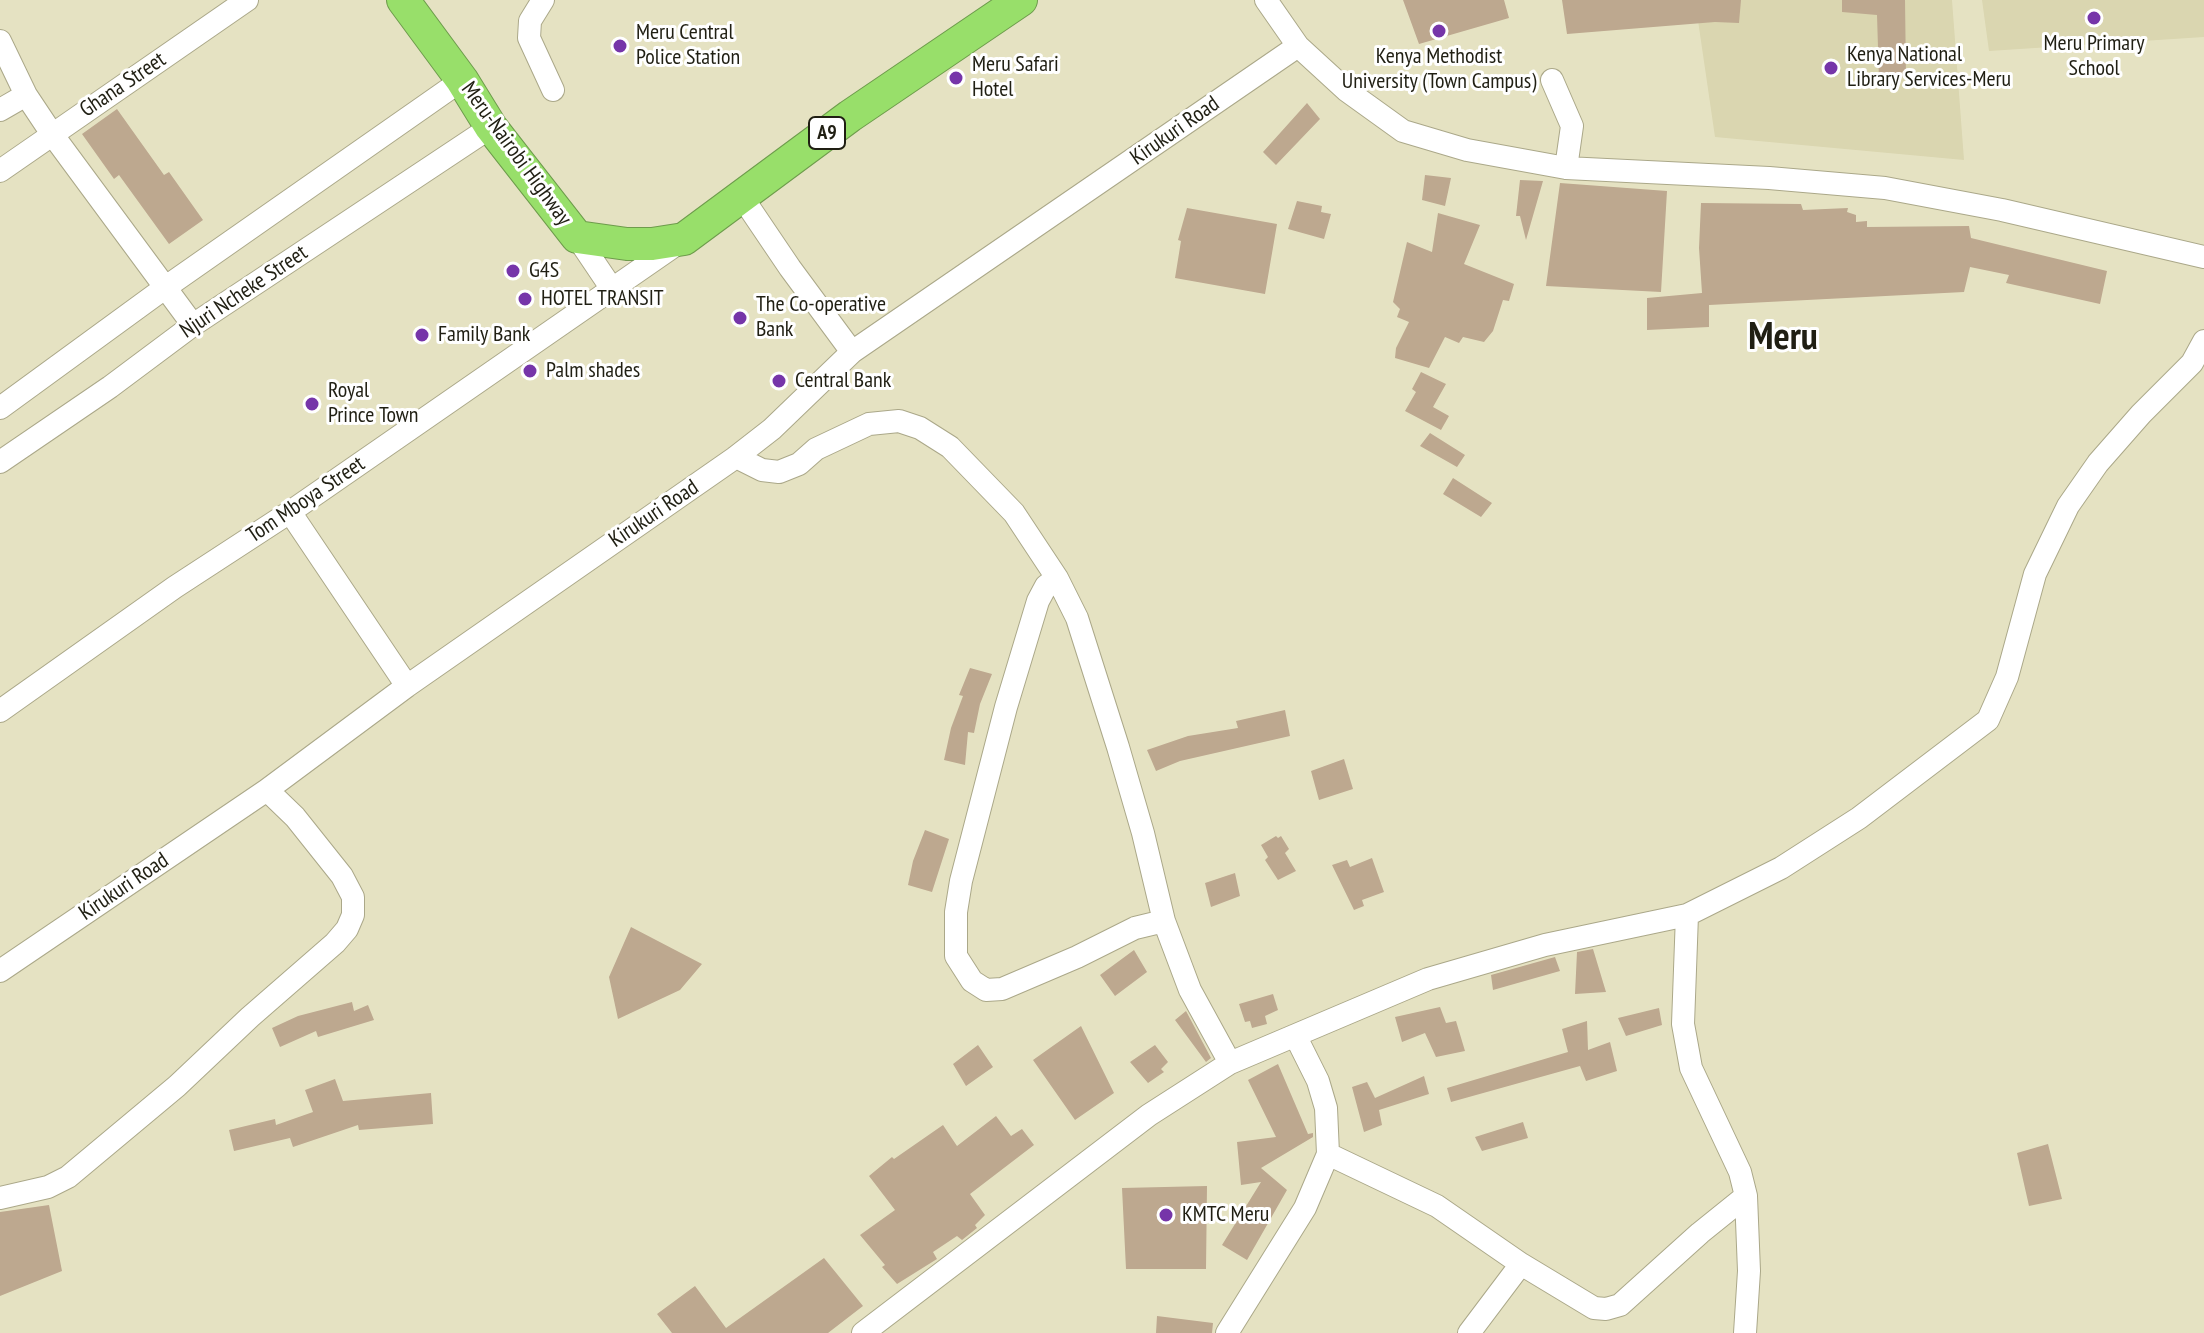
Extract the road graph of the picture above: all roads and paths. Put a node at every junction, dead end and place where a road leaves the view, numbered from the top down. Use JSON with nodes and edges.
{"nodes":[{"id":1,"x":247,"y":0,"type":"edge"},
{"id":2,"x":403,"y":0,"type":"edge"},
{"id":3,"x":543,"y":0,"type":"edge"},
{"id":4,"x":1021,"y":0,"type":"edge"},
{"id":5,"x":1266,"y":0,"type":"edge"},
{"id":6,"x":0,"y":41,"type":"edge"},
{"id":7,"x":1298,"y":46,"type":"junction"},
{"id":8,"x":462,"y":80,"type":"junction"},
{"id":9,"x":1552,"y":80,"type":"dead end"},
{"id":10,"x":553,"y":90,"type":"dead end"},
{"id":11,"x":26,"y":95,"type":"junction"},
{"id":12,"x":0,"y":110,"type":"edge"},
{"id":13,"x":491,"y":127,"type":"junction"},
{"id":14,"x":52,"y":134,"type":"junction"},
{"id":15,"x":1566,"y":168,"type":"junction"},
{"id":16,"x":0,"y":171,"type":"edge"},
{"id":17,"x":742,"y":197,"type":"junction"},
{"id":18,"x":577,"y":237,"type":"junction"},
{"id":19,"x":684,"y":239,"type":"junction"},
{"id":20,"x":2204,"y":257,"type":"edge"},
{"id":21,"x":166,"y":287,"type":"junction"},
{"id":22,"x":612,"y":289,"type":"junction"},
{"id":23,"x":193,"y":325,"type":"junction"},
{"id":24,"x":2204,"y":341,"type":"edge"},
{"id":25,"x":852,"y":352,"type":"junction"},
{"id":26,"x":0,"y":408,"type":"edge"},
{"id":27,"x":736,"y":457,"type":"junction"},
{"id":28,"x":0,"y":462,"type":"edge"},
{"id":29,"x":290,"y":512,"type":"junction"},
{"id":30,"x":1057,"y":578,"type":"junction"},
{"id":31,"x":407,"y":686,"type":"junction"},
{"id":32,"x":0,"y":711,"type":"edge"},
{"id":33,"x":267,"y":790,"type":"junction"},
{"id":34,"x":1687,"y":915,"type":"junction"},
{"id":35,"x":1164,"y":921,"type":"junction"},
{"id":36,"x":0,"y":971,"type":"edge"},
{"id":37,"x":1296,"y":1037,"type":"junction"},
{"id":38,"x":1230,"y":1063,"type":"junction"},
{"id":39,"x":1328,"y":1154,"type":"junction"},
{"id":40,"x":1746,"y":1196,"type":"junction"},
{"id":41,"x":0,"y":1198,"type":"edge"},
{"id":42,"x":1521,"y":1264,"type":"junction"},
{"id":43,"x":863,"y":1333,"type":"edge"},
{"id":44,"x":1227,"y":1333,"type":"edge"},
{"id":45,"x":1469,"y":1333,"type":"edge"},
{"id":46,"x":1745,"y":1333,"type":"edge"}],
"edges":[{"from":1,"to":14,"type":"street","name":"Ghana Street"},
{"from":2,"to":8,"type":"highway","name":"Meru-Nairobi Highway"},
{"from":3,"to":10,"type":"street"},
{"from":4,"to":17,"type":"highway","name":"Meru-Nairobi Highway","number":"A9"},
{"from":5,"to":7,"type":"street"},
{"from":6,"to":11,"type":"street"},
{"from":7,"to":15,"type":"street"},
{"from":7,"to":25,"type":"street","name":"Kirukuri Road"},
{"from":8,"to":13,"type":"highway","name":"Meru-Nairobi Highway"},
{"from":8,"to":21,"type":"street"},
{"from":9,"to":15,"type":"street"},
{"from":11,"to":12,"type":"street"},
{"from":11,"to":14,"type":"street"},
{"from":13,"to":18,"type":"highway","name":"Meru-Nairobi Highway"},
{"from":13,"to":23,"type":"street","name":"Njuri Ncheke Street"},
{"from":14,"to":16,"type":"street","name":"Ghana Street"},
{"from":14,"to":21,"type":"street"},
{"from":15,"to":20,"type":"street"},
{"from":17,"to":19,"type":"highway","name":"Meru-Nairobi Highway","number":"A9"},
{"from":17,"to":25,"type":"street"},
{"from":18,"to":19,"type":"highway","name":"Meru-Nairobi Highway","number":"A9"},
{"from":18,"to":22,"type":"street"},
{"from":19,"to":22,"type":"street","name":"Tom Mboya Street"},
{"from":21,"to":23,"type":"street"},
{"from":21,"to":26,"type":"street"},
{"from":22,"to":29,"type":"street","name":"Tom Mboya Street"},
{"from":23,"to":28,"type":"street","name":"Njuri Ncheke Street"},
{"from":24,"to":34,"type":"street"},
{"from":25,"to":27,"type":"street","name":"Kirukuri Road"},
{"from":27,"to":30,"type":"street"},
{"from":27,"to":31,"type":"street","name":"Kirukuri Road"},
{"from":29,"to":31,"type":"street"},
{"from":29,"to":32,"type":"street","name":"Tom Mboya Street"},
{"from":30,"to":35,"type":"street"},
{"from":30,"to":35,"type":"street"},
{"from":31,"to":33,"type":"street","name":"Kirukuri Road"},
{"from":33,"to":36,"type":"street","name":"Kirukuri Road"},
{"from":33,"to":41,"type":"street"},
{"from":34,"to":37,"type":"street"},
{"from":34,"to":40,"type":"street"},
{"from":35,"to":38,"type":"street"},
{"from":37,"to":38,"type":"street"},
{"from":37,"to":39,"type":"street"},
{"from":38,"to":43,"type":"street"},
{"from":39,"to":42,"type":"street"},
{"from":39,"to":44,"type":"street"},
{"from":40,"to":42,"type":"street"},
{"from":40,"to":46,"type":"street"},
{"from":42,"to":45,"type":"street"}]}
